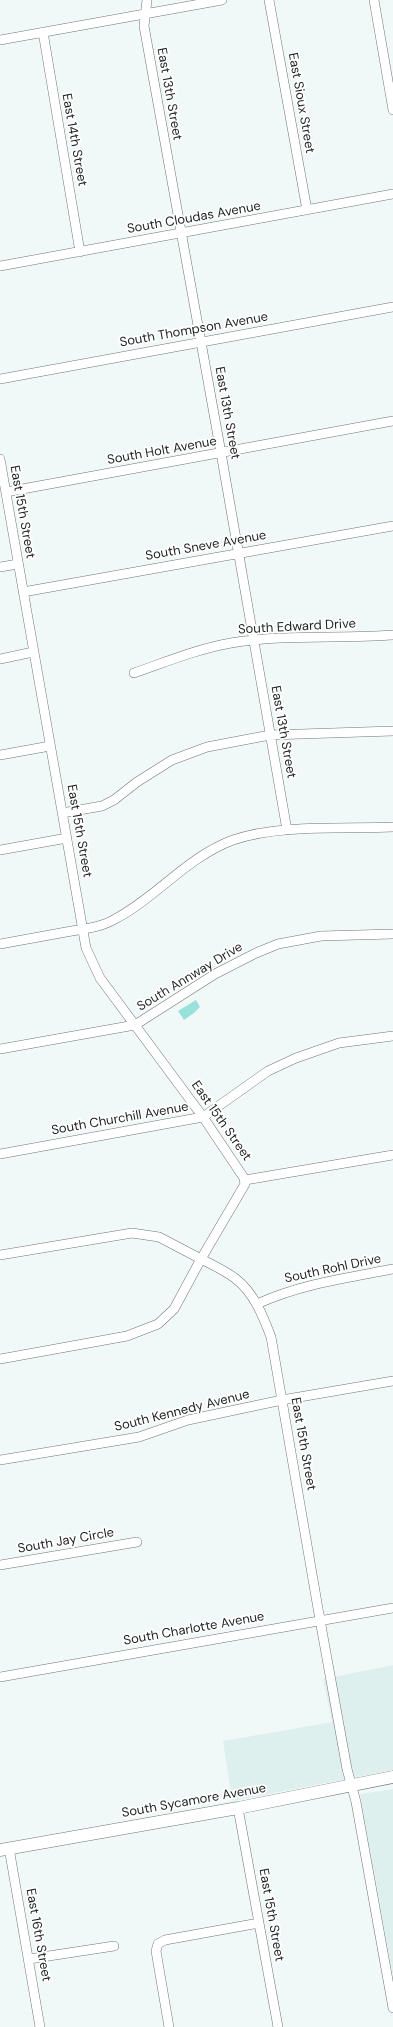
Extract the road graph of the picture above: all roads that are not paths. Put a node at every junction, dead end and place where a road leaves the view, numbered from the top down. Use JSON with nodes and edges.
{"nodes":[{"id":1,"x":147,"y":0,"type":"edge"},
{"id":2,"x":222,"y":0,"type":"edge"},
{"id":3,"x":269,"y":0,"type":"edge"},
{"id":4,"x":374,"y":0,"type":"edge"},
{"id":5,"x":146,"y":14,"type":"junction"},
{"id":6,"x":43,"y":32,"type":"junction"},
{"id":7,"x":0,"y":40,"type":"edge"},
{"id":8,"x":393,"y":110,"type":"edge"},
{"id":9,"x":393,"y":194,"type":"edge"},
{"id":10,"x":307,"y":210,"type":"junction"},
{"id":11,"x":181,"y":234,"type":"junction"},
{"id":12,"x":80,"y":252,"type":"junction"},
{"id":13,"x":0,"y":266,"type":"edge"},
{"id":14,"x":393,"y":307,"type":"edge"},
{"id":15,"x":201,"y":342,"type":"junction"},
{"id":16,"x":0,"y":379,"type":"edge"},
{"id":17,"x":393,"y":421,"type":"edge"},
{"id":18,"x":221,"y":453,"type":"junction"},
{"id":19,"x":0,"y":459,"type":"edge"},
{"id":20,"x":1,"y":473,"type":"edge"},
{"id":21,"x":6,"y":492,"type":"junction"},
{"id":22,"x":393,"y":526,"type":"edge"},
{"id":23,"x":239,"y":553,"type":"junction"},
{"id":24,"x":18,"y":564,"type":"junction"},
{"id":25,"x":0,"y":567,"type":"edge"},
{"id":26,"x":23,"y":592,"type":"junction"},
{"id":27,"x":393,"y":635,"type":"edge"},
{"id":28,"x":254,"y":640,"type":"junction"},
{"id":29,"x":33,"y":652,"type":"junction"},
{"id":30,"x":0,"y":658,"type":"edge"},
{"id":31,"x":134,"y":673,"type":"dead end"},
{"id":32,"x":393,"y":732,"type":"edge"},
{"id":33,"x":270,"y":735,"type":"junction"},
{"id":34,"x":50,"y":746,"type":"junction"},
{"id":35,"x":0,"y":755,"type":"edge"},
{"id":36,"x":62,"y":813,"type":"junction"},
{"id":37,"x":393,"y":827,"type":"edge"},
{"id":38,"x":287,"y":830,"type":"junction"},
{"id":39,"x":67,"y":838,"type":"junction"},
{"id":40,"x":0,"y":850,"type":"edge"},
{"id":41,"x":83,"y":929,"type":"junction"},
{"id":42,"x":393,"y":934,"type":"edge"},
{"id":43,"x":0,"y":944,"type":"edge"},
{"id":44,"x":135,"y":1025,"type":"junction"},
{"id":45,"x":393,"y":1036,"type":"edge"},
{"id":46,"x":0,"y":1049,"type":"edge"},
{"id":47,"x":203,"y":1117,"type":"junction"},
{"id":48,"x":0,"y":1154,"type":"edge"},
{"id":49,"x":393,"y":1155,"type":"edge"},
{"id":50,"x":245,"y":1180,"type":"junction"},
{"id":51,"x":0,"y":1255,"type":"edge"},
{"id":52,"x":201,"y":1259,"type":"junction"},
{"id":53,"x":393,"y":1269,"type":"edge"},
{"id":54,"x":257,"y":1304,"type":"junction"},
{"id":55,"x":0,"y":1359,"type":"edge"},
{"id":56,"x":393,"y":1381,"type":"edge"},
{"id":57,"x":282,"y":1400,"type":"junction"},
{"id":58,"x":0,"y":1460,"type":"edge"},
{"id":59,"x":137,"y":1542,"type":"dead end"},
{"id":60,"x":0,"y":1566,"type":"edge"},
{"id":61,"x":393,"y":1608,"type":"edge"},
{"id":62,"x":320,"y":1620,"type":"junction"},
{"id":63,"x":0,"y":1677,"type":"edge"},
{"id":64,"x":393,"y":1777,"type":"edge"},
{"id":65,"x":352,"y":1785,"type":"junction"},
{"id":66,"x":238,"y":1808,"type":"junction"},
{"id":67,"x":5,"y":1849,"type":"edge"},
{"id":68,"x":259,"y":1923,"type":"junction"},
{"id":69,"x":114,"y":1946,"type":"dead end"},
{"id":70,"x":28,"y":1959,"type":"junction"},
{"id":71,"x":393,"y":2008,"type":"edge"},
{"id":72,"x":40,"y":2027,"type":"edge"},
{"id":73,"x":169,"y":2027,"type":"edge"},
{"id":74,"x":278,"y":2027,"type":"edge"}],
"edges":[{"from":1,"to":5,"type":"street","name":"East 13th Street"},
{"from":2,"to":5,"type":"street"},
{"from":3,"to":10,"type":"street","name":"East Sioux Street"},
{"from":4,"to":8,"type":"street"},
{"from":5,"to":6,"type":"street"},
{"from":5,"to":11,"type":"street","name":"East 13th Street"},
{"from":6,"to":7,"type":"street"},
{"from":6,"to":12,"type":"street","name":"East 14th Street"},
{"from":9,"to":10,"type":"street","name":"South Cloudas Avenue"},
{"from":10,"to":11,"type":"street","name":"South Cloudas Avenue"},
{"from":11,"to":12,"type":"street","name":"South Cloudas Avenue"},
{"from":11,"to":15,"type":"street","name":"East 13th Street"},
{"from":12,"to":13,"type":"street","name":"South Cloudas Avenue"},
{"from":14,"to":15,"type":"street","name":"South Thompson Avenue"},
{"from":15,"to":16,"type":"street","name":"South Thompson Avenue"},
{"from":15,"to":18,"type":"street","name":"East 13th Street"},
{"from":17,"to":18,"type":"street","name":"South Holt Avenue"},
{"from":18,"to":21,"type":"street","name":"South Holt Avenue"},
{"from":18,"to":23,"type":"street","name":"East 13th Street"},
{"from":19,"to":20,"type":"street","name":"East 15th Street"},
{"from":20,"to":21,"type":"street","name":"East 15th Street"},
{"from":21,"to":24,"type":"street","name":"East 15th Street"},
{"from":22,"to":23,"type":"street","name":"South Sneve Avenue"},
{"from":23,"to":26,"type":"street","name":"South Sneve Avenue"},
{"from":23,"to":28,"type":"street","name":"East 13th Street"},
{"from":24,"to":25,"type":"street"},
{"from":24,"to":26,"type":"street","name":"East 15th Street"},
{"from":26,"to":29,"type":"street","name":"East 15th Street"},
{"from":27,"to":28,"type":"street","name":"South Edward Drive"},
{"from":28,"to":31,"type":"street","name":"South Edward Drive"},
{"from":28,"to":33,"type":"street","name":"East 13th Street"},
{"from":29,"to":30,"type":"street"},
{"from":29,"to":34,"type":"street","name":"East 15th Street"},
{"from":32,"to":33,"type":"street"},
{"from":33,"to":36,"type":"street"},
{"from":33,"to":38,"type":"street","name":"East 13th Street"},
{"from":34,"to":35,"type":"street"},
{"from":34,"to":36,"type":"street","name":"East 15th Street"},
{"from":36,"to":39,"type":"street","name":"East 15th Street"},
{"from":37,"to":38,"type":"street"},
{"from":38,"to":41,"type":"street"},
{"from":39,"to":40,"type":"street"},
{"from":39,"to":41,"type":"street","name":"East 15th Street"},
{"from":41,"to":43,"type":"street"},
{"from":41,"to":44,"type":"street","name":"East 15th Street"},
{"from":42,"to":44,"type":"street","name":"South Annway Drive"},
{"from":44,"to":46,"type":"street","name":"South Annway Drive"},
{"from":44,"to":47,"type":"street","name":"East 15th Street"},
{"from":45,"to":47,"type":"street","name":"South Churchill Avenue"},
{"from":47,"to":48,"type":"street","name":"South Churchill Avenue"},
{"from":47,"to":50,"type":"street","name":"East 15th Street"},
{"from":49,"to":50,"type":"street"},
{"from":50,"to":52,"type":"street","name":"East 15th Street"},
{"from":51,"to":52,"type":"street"},
{"from":52,"to":54,"type":"street","name":"East 15th Street"},
{"from":52,"to":55,"type":"street"},
{"from":53,"to":54,"type":"street","name":"South Rohl Drive"},
{"from":54,"to":57,"type":"street","name":"East 15th Street"},
{"from":56,"to":57,"type":"street","name":"South Kennedy Avenue"},
{"from":57,"to":58,"type":"street","name":"South Kennedy Avenue"},
{"from":57,"to":62,"type":"street","name":"East 15th Street"},
{"from":59,"to":60,"type":"street","name":"South Jay Circle"},
{"from":61,"to":62,"type":"street","name":"South Charlotte Avenue"},
{"from":62,"to":63,"type":"street","name":"South Charlotte Avenue"},
{"from":62,"to":65,"type":"street","name":"East 15th Street"},
{"from":64,"to":65,"type":"main road","name":"South Sycamore Avenue"},
{"from":65,"to":66,"type":"main road","name":"South Sycamore Avenue"},
{"from":65,"to":71,"type":"street","name":"East 15th Street"},
{"from":66,"to":67,"type":"main road","name":"South Sycamore Avenue"},
{"from":66,"to":68,"type":"street","name":"East 15th Street"},
{"from":67,"to":70,"type":"street","name":"East 16th Street"},
{"from":68,"to":73,"type":"street"},
{"from":68,"to":74,"type":"street","name":"East 15th Street"},
{"from":69,"to":70,"type":"street"},
{"from":70,"to":72,"type":"street","name":"East 16th Street"}]}
